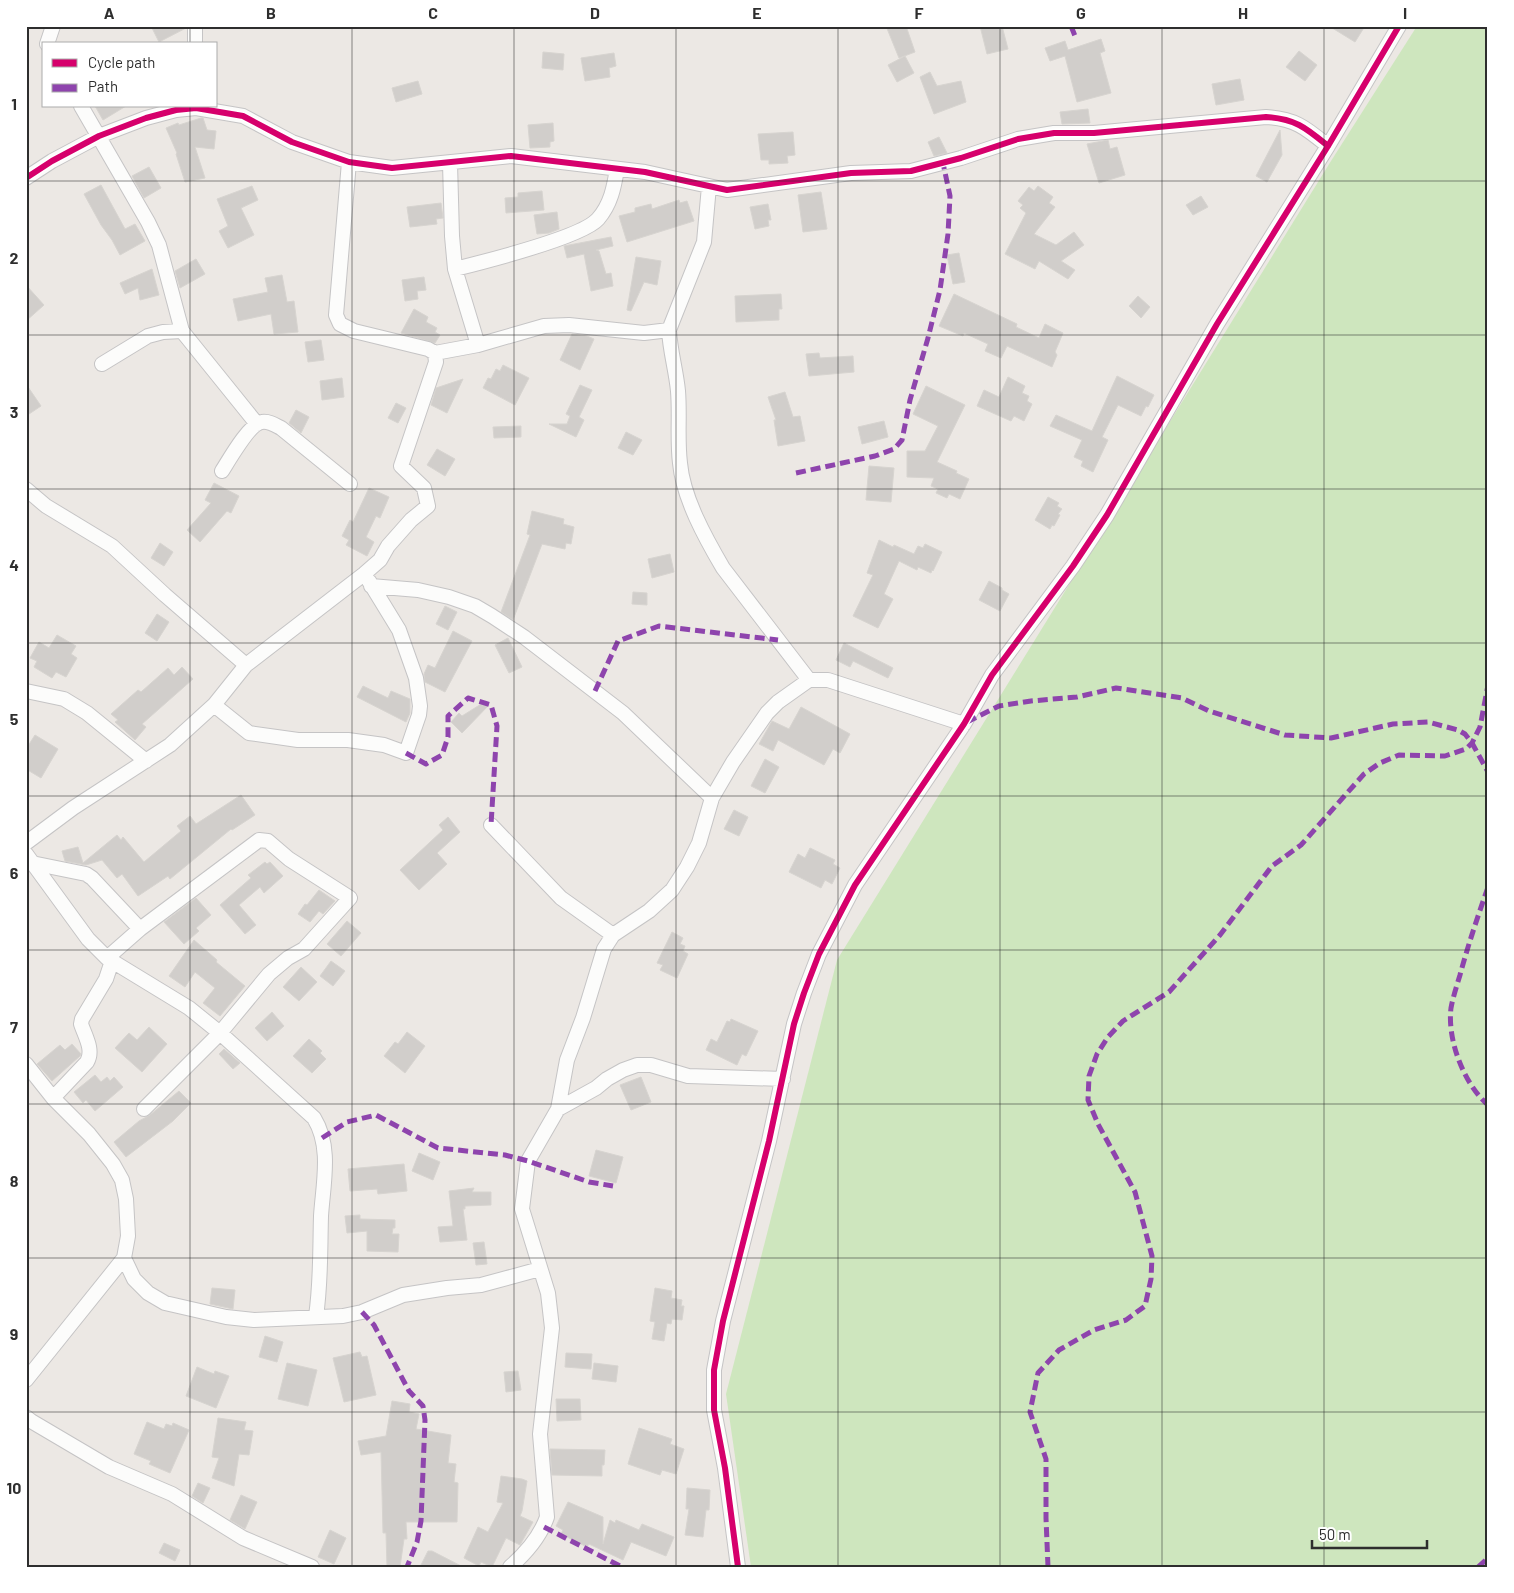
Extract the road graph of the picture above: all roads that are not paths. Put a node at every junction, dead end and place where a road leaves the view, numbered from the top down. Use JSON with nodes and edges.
{"nodes":[{"id":1,"x":53,"y":26,"type":"edge"},
{"id":2,"x":195,"y":26,"type":"edge"},
{"id":3,"x":1399,"y":26,"type":"edge"},
{"id":4,"x":48,"y":42,"type":"edge"},
{"id":5,"x":195,"y":42,"type":"edge"},
{"id":6,"x":82,"y":108,"type":"edge"},
{"id":7,"x":189,"y":108,"type":"edge"},
{"id":8,"x":201,"y":108,"type":"edge"},
{"id":9,"x":99,"y":136,"type":"junction"},
{"id":10,"x":1328,"y":146,"type":"junction"},
{"id":11,"x":349,"y":162,"type":"junction"},
{"id":12,"x":450,"y":163,"type":"junction"},
{"id":13,"x":617,"y":169,"type":"junction"},
{"id":14,"x":26,"y":178,"type":"edge"},
{"id":15,"x":709,"y":186,"type":"junction"},
{"id":16,"x":454,"y":269,"type":"junction"},
{"id":17,"x":669,"y":330,"type":"junction"},
{"id":18,"x":182,"y":332,"type":"junction"},
{"id":19,"x":478,"y":345,"type":"junction"},
{"id":20,"x":435,"y":353,"type":"junction"},
{"id":21,"x":102,"y":364,"type":"dead end"},
{"id":22,"x":257,"y":424,"type":"junction"},
{"id":23,"x":222,"y":471,"type":"dead end"},
{"id":24,"x":350,"y":484,"type":"dead end"},
{"id":25,"x":26,"y":489,"type":"edge"},
{"id":26,"x":368,"y":580,"type":"junction"},
{"id":27,"x":246,"y":665,"type":"junction"},
{"id":28,"x":809,"y":680,"type":"junction"},
{"id":29,"x":26,"y":691,"type":"edge"},
{"id":30,"x":214,"y":705,"type":"junction"},
{"id":31,"x":964,"y":724,"type":"junction"},
{"id":32,"x":146,"y":761,"type":"junction"},
{"id":33,"x":712,"y":798,"type":"junction"},
{"id":34,"x":491,"y":825,"type":"dead end"},
{"id":35,"x":26,"y":843,"type":"edge"},
{"id":36,"x":29,"y":859,"type":"edge"},
{"id":37,"x":140,"y":930,"type":"junction"},
{"id":38,"x":612,"y":936,"type":"junction"},
{"id":39,"x":110,"y":960,"type":"junction"},
{"id":40,"x":220,"y":1032,"type":"junction"},
{"id":41,"x":26,"y":1064,"type":"edge"},
{"id":42,"x":783,"y":1080,"type":"junction"},
{"id":43,"x":53,"y":1098,"type":"junction"},
{"id":44,"x":144,"y":1109,"type":"dead end"},
{"id":45,"x":558,"y":1110,"type":"junction"},
{"id":46,"x":124,"y":1258,"type":"junction"},
{"id":47,"x":540,"y":1269,"type":"junction"},
{"id":48,"x":316,"y":1316,"type":"junction"},
{"id":49,"x":26,"y":1380,"type":"edge"},
{"id":50,"x":26,"y":1417,"type":"edge"},
{"id":51,"x":312,"y":1567,"type":"edge"},
{"id":52,"x":510,"y":1567,"type":"edge"},
{"id":53,"x":738,"y":1567,"type":"edge"}],
"edges":[{"from":1,"to":4,"type":"street"},
{"from":2,"to":5,"type":"street"},
{"from":3,"to":10,"type":"street"},
{"from":6,"to":9,"type":"street"},
{"from":7,"to":9,"type":"street"},
{"from":8,"to":11,"type":"street"},
{"from":9,"to":14,"type":"street"},
{"from":9,"to":18,"type":"street"},
{"from":10,"to":15,"type":"street"},
{"from":10,"to":31,"type":"street"},
{"from":11,"to":12,"type":"street"},
{"from":11,"to":20,"type":"street"},
{"from":12,"to":13,"type":"street"},
{"from":12,"to":16,"type":"street"},
{"from":13,"to":15,"type":"street"},
{"from":13,"to":16,"type":"street"},
{"from":15,"to":17,"type":"street"},
{"from":16,"to":19,"type":"street"},
{"from":17,"to":19,"type":"street"},
{"from":17,"to":28,"type":"street"},
{"from":18,"to":21,"type":"street"},
{"from":18,"to":22,"type":"street"},
{"from":19,"to":20,"type":"street"},
{"from":20,"to":26,"type":"street"},
{"from":22,"to":23,"type":"street"},
{"from":22,"to":24,"type":"street"},
{"from":25,"to":27,"type":"street"},
{"from":26,"to":27,"type":"street"},
{"from":26,"to":30,"type":"street"},
{"from":26,"to":33,"type":"street"},
{"from":27,"to":30,"type":"street"},
{"from":28,"to":31,"type":"street"},
{"from":28,"to":33,"type":"street"},
{"from":29,"to":32,"type":"street"},
{"from":30,"to":32,"type":"street"},
{"from":31,"to":42,"type":"street"},
{"from":32,"to":35,"type":"street"},
{"from":33,"to":38,"type":"street"},
{"from":34,"to":38,"type":"street"},
{"from":36,"to":37,"type":"street"},
{"from":36,"to":39,"type":"street"},
{"from":37,"to":39,"type":"street"},
{"from":37,"to":40,"type":"street"},
{"from":38,"to":45,"type":"street"},
{"from":39,"to":40,"type":"street"},
{"from":39,"to":43,"type":"street"},
{"from":40,"to":44,"type":"street"},
{"from":40,"to":48,"type":"street"},
{"from":41,"to":43,"type":"street"},
{"from":42,"to":45,"type":"street"},
{"from":42,"to":53,"type":"street"},
{"from":43,"to":46,"type":"street"},
{"from":45,"to":47,"type":"street"},
{"from":46,"to":48,"type":"street"},
{"from":46,"to":49,"type":"street"},
{"from":47,"to":48,"type":"street"},
{"from":47,"to":52,"type":"street"},
{"from":50,"to":51,"type":"street"}]}
